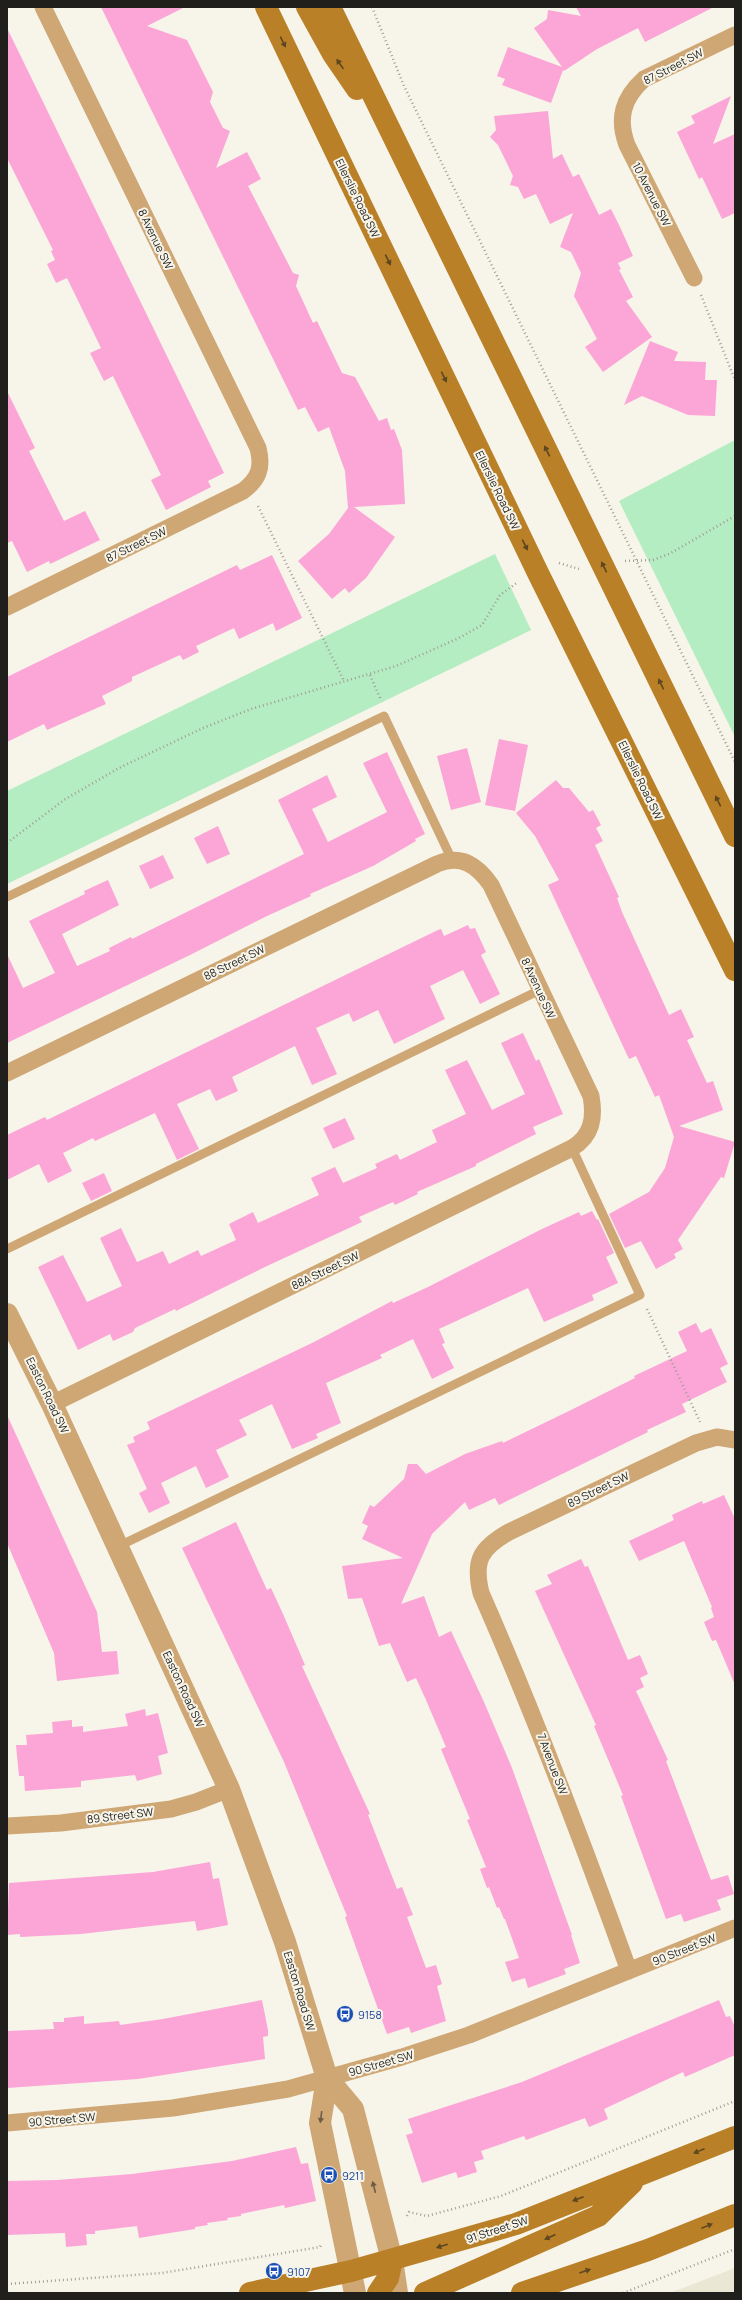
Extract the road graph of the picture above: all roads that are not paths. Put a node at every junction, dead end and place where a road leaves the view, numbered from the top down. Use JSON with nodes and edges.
{"nodes":[{"id":1,"x":43,"y":7,"type":"edge"},
{"id":2,"x":266,"y":7,"type":"edge"},
{"id":3,"x":307,"y":7,"type":"edge"},
{"id":4,"x":330,"y":7,"type":"edge"},
{"id":5,"x":735,"y":35,"type":"edge"},
{"id":6,"x":623,"y":108,"type":"joint"},
{"id":7,"x":395,"y":142,"type":"junction"},
{"id":8,"x":694,"y":278,"type":"road end"},
{"id":9,"x":259,"y":474,"type":"joint"},
{"id":10,"x":7,"y":607,"type":"edge"},
{"id":11,"x":735,"y":836,"type":"edge"},
{"id":12,"x":458,"y":860,"type":"junction"},
{"id":13,"x":7,"y":897,"type":"edge"},
{"id":14,"x":735,"y":970,"type":"edge"},
{"id":15,"x":540,"y":990,"type":"junction"},
{"id":16,"x":7,"y":1073,"type":"edge"},
{"id":17,"x":591,"y":1128,"type":"joint"},
{"id":18,"x":572,"y":1148,"type":"junction"},
{"id":19,"x":7,"y":1249,"type":"edge"},
{"id":20,"x":7,"y":1314,"type":"edge"},
{"id":21,"x":52,"y":1404,"type":"junction"},
{"id":22,"x":731,"y":1438,"type":"edge"},
{"id":23,"x":119,"y":1546,"type":"junction"},
{"id":24,"x":479,"y":1560,"type":"joint"},
{"id":25,"x":229,"y":1789,"type":"junction"},
{"id":26,"x":7,"y":1826,"type":"edge"},
{"id":27,"x":735,"y":1928,"type":"edge"},
{"id":28,"x":629,"y":1971,"type":"junction"},
{"id":29,"x":327,"y":2078,"type":"junction"},
{"id":30,"x":7,"y":2123,"type":"edge"},
{"id":31,"x":735,"y":2137,"type":"edge"},
{"id":32,"x":638,"y":2176,"type":"junction"},
{"id":33,"x":735,"y":2215,"type":"edge"},
{"id":34,"x":392,"y":2260,"type":"junction"},
{"id":35,"x":351,"y":2271,"type":"junction"},
{"id":36,"x":250,"y":2293,"type":"edge"},
{"id":37,"x":355,"y":2293,"type":"edge"},
{"id":38,"x":378,"y":2293,"type":"edge"},
{"id":39,"x":397,"y":2293,"type":"edge"},
{"id":40,"x":424,"y":2293,"type":"edge"},
{"id":41,"x":522,"y":2293,"type":"edge"}],
"edges":[{"from":1,"to":9,"type":"street","name":"8 Avenue SW"},
{"from":2,"to":14,"type":"main road","name":"Ellerslie Road SW","one_way":true},
{"from":7,"to":3,"type":"main road","one_way":true},
{"from":4,"to":7,"type":"main road"},
{"from":5,"to":6,"type":"street","name":"87 Street SW"},
{"from":6,"to":8,"type":"street","name":"10 Avenue SW"},
{"from":11,"to":7,"type":"main road","one_way":true},
{"from":9,"to":10,"type":"street","name":"87 Street SW"},
{"from":12,"to":13,"type":"lane"},
{"from":12,"to":15,"type":"street","name":"8 Avenue SW"},
{"from":12,"to":16,"type":"street","name":"88 Street SW"},
{"from":15,"to":17,"type":"street","name":"8 Avenue SW"},
{"from":15,"to":19,"type":"lane"},
{"from":17,"to":18,"type":"street","name":"88A Street SW"},
{"from":18,"to":21,"type":"street","name":"88A Street SW"},
{"from":18,"to":23,"type":"lane"},
{"from":20,"to":21,"type":"street","name":"Easton Road SW"},
{"from":21,"to":23,"type":"street","name":"Easton Road SW"},
{"from":22,"to":24,"type":"street","name":"89 Street SW"},
{"from":23,"to":25,"type":"street","name":"Easton Road SW"},
{"from":24,"to":28,"type":"street","name":"7 Avenue SW"},
{"from":25,"to":26,"type":"street","name":"89 Street SW"},
{"from":25,"to":29,"type":"street","name":"Easton Road SW"},
{"from":27,"to":28,"type":"street","name":"90 Street SW"},
{"from":28,"to":29,"type":"street","name":"90 Street SW"},
{"from":29,"to":30,"type":"street","name":"90 Street SW"},
{"from":34,"to":29,"type":"street","name":"Easton Road SW","one_way":true},
{"from":29,"to":35,"type":"street","name":"Easton Road SW","one_way":true},
{"from":31,"to":32,"type":"main road","name":"91 Street SW","one_way":true},
{"from":32,"to":34,"type":"main road","name":"91 Street SW","one_way":true},
{"from":32,"to":40,"type":"main road","one_way":true},
{"from":41,"to":33,"type":"main road","one_way":true},
{"from":34,"to":35,"type":"main road","name":"91 Street SW"},
{"from":34,"to":38,"type":"main road"},
{"from":34,"to":39,"type":"street","name":"Easton Road SW"},
{"from":35,"to":36,"type":"main road","name":"91 Street SW"},
{"from":35,"to":37,"type":"street","name":"Easton Road SW"}]}
